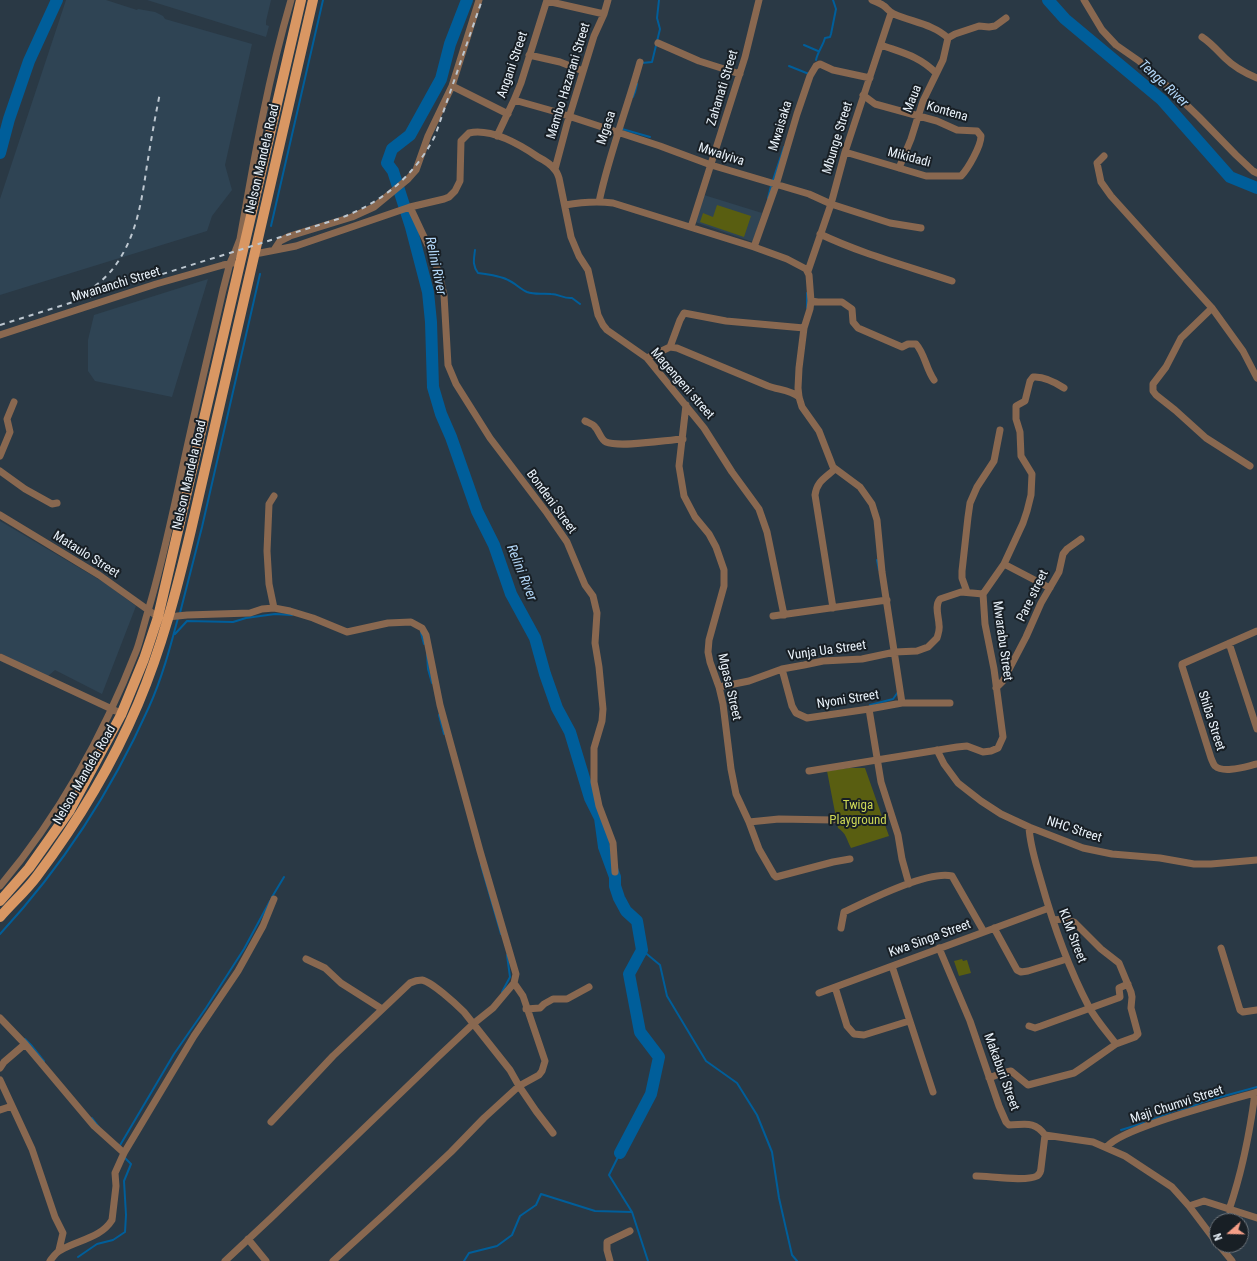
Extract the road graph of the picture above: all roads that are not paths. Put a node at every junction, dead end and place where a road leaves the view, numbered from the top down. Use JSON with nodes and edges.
{"nodes":[{"id":1,"x":291,"y":0,"type":"edge"},
{"id":2,"x":301,"y":0,"type":"edge"},
{"id":3,"x":313,"y":0,"type":"edge"},
{"id":4,"x":479,"y":0,"type":"edge"},
{"id":5,"x":547,"y":0,"type":"edge"},
{"id":6,"x":608,"y":0,"type":"edge"},
{"id":7,"x":759,"y":0,"type":"edge"},
{"id":8,"x":872,"y":0,"type":"edge"},
{"id":9,"x":1084,"y":0,"type":"edge"},
{"id":10,"x":891,"y":13,"type":"junction"},
{"id":11,"x":604,"y":14,"type":"junction"},
{"id":12,"x":1006,"y":18,"type":"dead end"},
{"id":13,"x":1202,"y":37,"type":"dead end"},
{"id":14,"x":948,"y":38,"type":"junction"},
{"id":15,"x":658,"y":43,"type":"dead end"},
{"id":16,"x":881,"y":46,"type":"junction"},
{"id":17,"x":530,"y":55,"type":"junction"},
{"id":18,"x":640,"y":62,"type":"dead end"},
{"id":19,"x":583,"y":71,"type":"junction"},
{"id":20,"x":936,"y":73,"type":"junction"},
{"id":21,"x":740,"y":74,"type":"junction"},
{"id":22,"x":870,"y":78,"type":"junction"},
{"id":23,"x":1257,"y":78,"type":"edge"},
{"id":24,"x":452,"y":86,"type":"junction"},
{"id":25,"x":863,"y":95,"type":"junction"},
{"id":26,"x":514,"y":100,"type":"junction"},
{"id":27,"x":508,"y":114,"type":"junction"},
{"id":28,"x":918,"y":116,"type":"junction"},
{"id":29,"x":569,"y":117,"type":"junction"},
{"id":30,"x":618,"y":132,"type":"junction"},
{"id":31,"x":497,"y":136,"type":"junction"},
{"id":32,"x":845,"y":152,"type":"junction"},
{"id":33,"x":1104,"y":156,"type":"dead end"},
{"id":34,"x":711,"y":165,"type":"junction"},
{"id":35,"x":900,"y":168,"type":"junction"},
{"id":36,"x":555,"y":169,"type":"junction"},
{"id":37,"x":966,"y":171,"type":"joint"},
{"id":38,"x":1257,"y":173,"type":"edge"},
{"id":39,"x":776,"y":185,"type":"junction"},
{"id":40,"x":599,"y":202,"type":"junction"},
{"id":41,"x":831,"y":204,"type":"junction"},
{"id":42,"x":565,"y":205,"type":"junction"},
{"id":43,"x":409,"y":208,"type":"junction"},
{"id":44,"x":691,"y":227,"type":"junction"},
{"id":45,"x":921,"y":228,"type":"dead end"},
{"id":46,"x":820,"y":234,"type":"junction"},
{"id":47,"x":754,"y":247,"type":"junction"},
{"id":48,"x":274,"y":250,"type":"junction"},
{"id":49,"x":255,"y":254,"type":"junction"},
{"id":50,"x":235,"y":263,"type":"junction"},
{"id":51,"x":808,"y":271,"type":"junction"},
{"id":52,"x":952,"y":281,"type":"dead end"},
{"id":53,"x":811,"y":301,"type":"junction"},
{"id":54,"x":1212,"y":308,"type":"junction"},
{"id":55,"x":804,"y":328,"type":"junction"},
{"id":56,"x":0,"y":335,"type":"edge"},
{"id":57,"x":670,"y":347,"type":"junction"},
{"id":58,"x":647,"y":358,"type":"junction"},
{"id":59,"x":1257,"y":378,"type":"edge"},
{"id":60,"x":934,"y":380,"type":"dead end"},
{"id":61,"x":1064,"y":388,"type":"dead end"},
{"id":62,"x":799,"y":397,"type":"junction"},
{"id":63,"x":14,"y":402,"type":"dead end"},
{"id":64,"x":686,"y":406,"type":"junction"},
{"id":65,"x":585,"y":421,"type":"dead end"},
{"id":66,"x":1000,"y":430,"type":"dead end"},
{"id":67,"x":683,"y":439,"type":"junction"},
{"id":68,"x":0,"y":456,"type":"edge"},
{"id":69,"x":1250,"y":466,"type":"dead end"},
{"id":70,"x":836,"y":470,"type":"junction"},
{"id":71,"x":0,"y":472,"type":"edge"},
{"id":72,"x":274,"y":496,"type":"dead end"},
{"id":73,"x":57,"y":503,"type":"dead end"},
{"id":74,"x":0,"y":515,"type":"edge"},
{"id":75,"x":1081,"y":539,"type":"dead end"},
{"id":76,"x":1004,"y":564,"type":"junction"},
{"id":77,"x":1050,"y":588,"type":"junction"},
{"id":78,"x":967,"y":592,"type":"junction"},
{"id":79,"x":983,"y":594,"type":"junction"},
{"id":80,"x":887,"y":600,"type":"junction"},
{"id":81,"x":274,"y":608,"type":"junction"},
{"id":82,"x":833,"y":608,"type":"junction"},
{"id":83,"x":148,"y":611,"type":"junction"},
{"id":84,"x":784,"y":615,"type":"junction"},
{"id":85,"x":773,"y":616,"type":"dead end"},
{"id":86,"x":163,"y":617,"type":"junction"},
{"id":87,"x":1257,"y":631,"type":"edge"},
{"id":88,"x":1230,"y":644,"type":"junction"},
{"id":89,"x":895,"y":652,"type":"junction"},
{"id":90,"x":0,"y":657,"type":"edge"},
{"id":91,"x":782,"y":669,"type":"junction"},
{"id":92,"x":718,"y":686,"type":"junction"},
{"id":93,"x":996,"y":688,"type":"junction"},
{"id":94,"x":902,"y":703,"type":"junction"},
{"id":95,"x":950,"y":703,"type":"dead end"},
{"id":96,"x":869,"y":709,"type":"junction"},
{"id":97,"x":117,"y":712,"type":"junction"},
{"id":98,"x":1257,"y":729,"type":"edge"},
{"id":99,"x":937,"y":750,"type":"junction"},
{"id":100,"x":877,"y":760,"type":"junction"},
{"id":101,"x":1257,"y":764,"type":"edge"},
{"id":102,"x":809,"y":771,"type":"dead end"},
{"id":103,"x":70,"y":810,"type":"junction"},
{"id":104,"x":81,"y":814,"type":"junction"},
{"id":105,"x":833,"y":820,"type":"dead end"},
{"id":106,"x":749,"y":822,"type":"junction"},
{"id":107,"x":1029,"y":827,"type":"junction"},
{"id":108,"x":850,"y":859,"type":"dead end"},
{"id":109,"x":1257,"y":860,"type":"edge"},
{"id":110,"x":615,"y":872,"type":"dead end"},
{"id":111,"x":910,"y":884,"type":"junction"},
{"id":112,"x":0,"y":886,"type":"edge"},
{"id":113,"x":274,"y":899,"type":"dead end"},
{"id":114,"x":0,"y":902,"type":"edge"},
{"id":115,"x":1049,"y":908,"type":"junction"},
{"id":116,"x":0,"y":917,"type":"edge"},
{"id":117,"x":1053,"y":920,"type":"junction"},
{"id":118,"x":841,"y":928,"type":"dead end"},
{"id":119,"x":994,"y":928,"type":"junction"},
{"id":120,"x":984,"y":932,"type":"junction"},
{"id":121,"x":939,"y":948,"type":"junction"},
{"id":122,"x":1220,"y":948,"type":"dead end"},
{"id":123,"x":306,"y":958,"type":"dead end"},
{"id":124,"x":1067,"y":959,"type":"junction"},
{"id":125,"x":892,"y":966,"type":"junction"},
{"id":126,"x":514,"y":983,"type":"junction"},
{"id":127,"x":1128,"y":984,"type":"junction"},
{"id":128,"x":589,"y":987,"type":"dead end"},
{"id":129,"x":835,"y":987,"type":"junction"},
{"id":130,"x":819,"y":993,"type":"dead end"},
{"id":131,"x":1120,"y":997,"type":"junction"},
{"id":132,"x":1089,"y":1008,"type":"junction"},
{"id":133,"x":1130,"y":1008,"type":"junction"},
{"id":134,"x":526,"y":1009,"type":"junction"},
{"id":135,"x":382,"y":1010,"type":"junction"},
{"id":136,"x":1257,"y":1010,"type":"edge"},
{"id":137,"x":0,"y":1018,"type":"edge"},
{"id":138,"x":909,"y":1021,"type":"junction"},
{"id":139,"x":473,"y":1024,"type":"junction"},
{"id":140,"x":1028,"y":1026,"type":"dead end"},
{"id":141,"x":25,"y":1044,"type":"junction"},
{"id":142,"x":1116,"y":1044,"type":"junction"},
{"id":143,"x":0,"y":1068,"type":"edge"},
{"id":144,"x":990,"y":1078,"type":"junction"},
{"id":145,"x":0,"y":1080,"type":"edge"},
{"id":146,"x":519,"y":1086,"type":"junction"},
{"id":147,"x":933,"y":1092,"type":"dead end"},
{"id":148,"x":1256,"y":1093,"type":"edge"},
{"id":149,"x":12,"y":1106,"type":"junction"},
{"id":150,"x":0,"y":1110,"type":"edge"},
{"id":151,"x":271,"y":1122,"type":"dead end"},
{"id":152,"x":552,"y":1133,"type":"dead end"},
{"id":153,"x":1045,"y":1135,"type":"junction"},
{"id":154,"x":1107,"y":1147,"type":"junction"},
{"id":155,"x":124,"y":1153,"type":"junction"},
{"id":156,"x":976,"y":1176,"type":"dead end"},
{"id":157,"x":1189,"y":1206,"type":"junction"},
{"id":158,"x":1229,"y":1210,"type":"junction"},
{"id":159,"x":1257,"y":1218,"type":"edge"},
{"id":160,"x":630,"y":1231,"type":"dead end"},
{"id":161,"x":1209,"y":1232,"type":"edge"},
{"id":162,"x":248,"y":1239,"type":"junction"},
{"id":163,"x":59,"y":1250,"type":"junction"},
{"id":164,"x":1225,"y":1253,"type":"edge"},
{"id":165,"x":50,"y":1261,"type":"edge"},
{"id":166,"x":225,"y":1261,"type":"edge"},
{"id":167,"x":266,"y":1261,"type":"edge"},
{"id":168,"x":332,"y":1261,"type":"edge"},
{"id":169,"x":610,"y":1261,"type":"edge"},
{"id":170,"x":1232,"y":1261,"type":"edge"}],
"edges":[{"from":1,"to":50,"type":"street"},
{"from":2,"to":50,"type":"main road","name":"Nelson Mandela Road"},
{"from":3,"to":49,"type":"main road","name":"Nelson Mandela Road"},
{"from":4,"to":24,"type":"street"},
{"from":5,"to":11,"type":"street"},
{"from":5,"to":17,"type":"street","name":"Angani Street"},
{"from":6,"to":11,"type":"street","name":"Mambo Hazarani Street"},
{"from":7,"to":21,"type":"street","name":"Zahanati Street"},
{"from":8,"to":10,"type":"street"},
{"from":9,"to":38,"type":"street"},
{"from":10,"to":14,"type":"street"},
{"from":10,"to":16,"type":"street","name":"Mbunge Street"},
{"from":11,"to":19,"type":"street","name":"Mambo Hazarani Street"},
{"from":12,"to":14,"type":"street"},
{"from":13,"to":23,"type":"street"},
{"from":14,"to":20,"type":"street","name":"Maua"},
{"from":15,"to":21,"type":"street"},
{"from":16,"to":20,"type":"street"},
{"from":16,"to":22,"type":"street","name":"Mbunge Street"},
{"from":17,"to":19,"type":"street"},
{"from":17,"to":26,"type":"street","name":"Angani Street"},
{"from":18,"to":30,"type":"street","name":"Mgasa"},
{"from":19,"to":29,"type":"street","name":"Mambo Hazarani Street"},
{"from":20,"to":28,"type":"street","name":"Maua"},
{"from":21,"to":34,"type":"street","name":"Zahanati Street"},
{"from":22,"to":25,"type":"street","name":"Mbunge Street"},
{"from":22,"to":39,"type":"street","name":"Mwaisaka"},
{"from":24,"to":27,"type":"street"},
{"from":24,"to":48,"type":"street"},
{"from":25,"to":28,"type":"street","name":"Kontena"},
{"from":25,"to":32,"type":"street","name":"Mbunge Street"},
{"from":26,"to":27,"type":"street","name":"Angani Street"},
{"from":26,"to":29,"type":"street","name":"Mwalyiva"},
{"from":27,"to":31,"type":"street","name":"Angani Street"},
{"from":28,"to":35,"type":"street","name":"Maua"},
{"from":28,"to":37,"type":"street","name":"Kontena"},
{"from":29,"to":30,"type":"street","name":"Mwalyiva"},
{"from":29,"to":36,"type":"street","name":"Mambo Hazarani Street"},
{"from":30,"to":34,"type":"street","name":"Mwalyiva"},
{"from":30,"to":40,"type":"street","name":"Mgasa"},
{"from":31,"to":36,"type":"street"},
{"from":31,"to":43,"type":"street"},
{"from":32,"to":35,"type":"street","name":"Mikidadi"},
{"from":32,"to":41,"type":"street","name":"Mbunge Street"},
{"from":33,"to":54,"type":"street"},
{"from":34,"to":39,"type":"street","name":"Mwalyiva"},
{"from":34,"to":44,"type":"street","name":"Zahanati Street"},
{"from":35,"to":37,"type":"street","name":"Mikidadi"},
{"from":36,"to":42,"type":"street","name":"Magengeni street"},
{"from":39,"to":41,"type":"street","name":"Mwalyiva"},
{"from":39,"to":47,"type":"street","name":"Mwaisaka"},
{"from":40,"to":42,"type":"street"},
{"from":40,"to":44,"type":"street"},
{"from":41,"to":45,"type":"street","name":"Mwalyiva"},
{"from":41,"to":46,"type":"street","name":"Mbunge Street"},
{"from":42,"to":58,"type":"street","name":"Magengeni street"},
{"from":43,"to":48,"type":"street"},
{"from":43,"to":110,"type":"street","name":"Bondeni Street"},
{"from":44,"to":47,"type":"street"},
{"from":46,"to":51,"type":"street","name":"Mbunge Street"},
{"from":46,"to":52,"type":"street"},
{"from":47,"to":51,"type":"street"},
{"from":48,"to":49,"type":"street"},
{"from":49,"to":86,"type":"main road","name":"Nelson Mandela Road"},
{"from":50,"to":56,"type":"street","name":"Mwananchi Street"},
{"from":50,"to":83,"type":"street"},
{"from":50,"to":86,"type":"main road","name":"Nelson Mandela Road"},
{"from":51,"to":53,"type":"street"},
{"from":53,"to":55,"type":"street"},
{"from":53,"to":60,"type":"street"},
{"from":54,"to":59,"type":"street"},
{"from":54,"to":69,"type":"street"},
{"from":55,"to":57,"type":"street"},
{"from":55,"to":62,"type":"street"},
{"from":57,"to":58,"type":"street"},
{"from":57,"to":62,"type":"street"},
{"from":58,"to":64,"type":"street","name":"Magengeni street"},
{"from":61,"to":76,"type":"street","name":"Mwarabu Street"},
{"from":62,"to":70,"type":"street"},
{"from":63,"to":68,"type":"street"},
{"from":64,"to":67,"type":"street","name":"Mgasa Street"},
{"from":64,"to":84,"type":"street","name":"Magengeni street"},
{"from":65,"to":67,"type":"street"},
{"from":66,"to":78,"type":"street"},
{"from":67,"to":92,"type":"street","name":"Mgasa Street"},
{"from":70,"to":80,"type":"street"},
{"from":70,"to":82,"type":"street"},
{"from":71,"to":73,"type":"street"},
{"from":72,"to":81,"type":"street"},
{"from":74,"to":83,"type":"street","name":"Mataulo Street"},
{"from":75,"to":77,"type":"street","name":"Pare street"},
{"from":76,"to":77,"type":"street"},
{"from":76,"to":79,"type":"street","name":"Mwarabu Street"},
{"from":77,"to":93,"type":"street","name":"Pare street"},
{"from":78,"to":79,"type":"street"},
{"from":78,"to":89,"type":"street","name":"Vunja Ua Street"},
{"from":79,"to":93,"type":"street","name":"Mwarabu Street"},
{"from":80,"to":82,"type":"street"},
{"from":80,"to":89,"type":"street"},
{"from":81,"to":86,"type":"street"},
{"from":81,"to":126,"type":"street"},
{"from":82,"to":84,"type":"street"},
{"from":83,"to":86,"type":"street","name":"Mataulo Street"},
{"from":83,"to":97,"type":"street"},
{"from":84,"to":85,"type":"street"},
{"from":86,"to":97,"type":"main road","name":"Nelson Mandela Road"},
{"from":86,"to":104,"type":"main road","name":"Nelson Mandela Road"},
{"from":87,"to":88,"type":"street"},
{"from":88,"to":98,"type":"street"},
{"from":88,"to":101,"type":"street","name":"Shiba Street"},
{"from":89,"to":91,"type":"street","name":"Vunja Ua Street"},
{"from":89,"to":94,"type":"street"},
{"from":90,"to":97,"type":"street"},
{"from":91,"to":92,"type":"street","name":"Vunja Ua Street"},
{"from":91,"to":96,"type":"street","name":"Nyoni Street"},
{"from":92,"to":106,"type":"street","name":"Mgasa Street"},
{"from":93,"to":99,"type":"street","name":"Mwarabu Street"},
{"from":94,"to":95,"type":"street","name":"Nyoni Street"},
{"from":94,"to":96,"type":"street","name":"Nyoni Street"},
{"from":96,"to":100,"type":"street"},
{"from":97,"to":103,"type":"main road","name":"Nelson Mandela Road"},
{"from":97,"to":112,"type":"street"},
{"from":99,"to":100,"type":"street","name":"Mwarabu Street"},
{"from":99,"to":107,"type":"street","name":"NHC Street"},
{"from":100,"to":102,"type":"street","name":"Mwarabu Street"},
{"from":100,"to":111,"type":"street"},
{"from":103,"to":104,"type":"main road"},
{"from":103,"to":114,"type":"main road","name":"Nelson Mandela Road"},
{"from":104,"to":116,"type":"main road","name":"Nelson Mandela Road"},
{"from":105,"to":106,"type":"street"},
{"from":106,"to":108,"type":"street","name":"Mgasa Street"},
{"from":107,"to":109,"type":"street","name":"NHC Street"},
{"from":107,"to":115,"type":"street","name":"KLM Street"},
{"from":111,"to":118,"type":"street"},
{"from":111,"to":120,"type":"street"},
{"from":113,"to":155,"type":"street"},
{"from":115,"to":117,"type":"street","name":"KLM Street"},
{"from":115,"to":119,"type":"street","name":"Kwa Singa Street"},
{"from":117,"to":124,"type":"street","name":"KLM Street"},
{"from":117,"to":127,"type":"street"},
{"from":119,"to":120,"type":"street","name":"Kwa Singa Street"},
{"from":119,"to":124,"type":"street"},
{"from":120,"to":121,"type":"street","name":"Kwa Singa Street"},
{"from":121,"to":125,"type":"street","name":"Kwa Singa Street"},
{"from":121,"to":144,"type":"street","name":"Makaburi Street"},
{"from":122,"to":136,"type":"street"},
{"from":123,"to":135,"type":"street"},
{"from":124,"to":132,"type":"street","name":"KLM Street"},
{"from":125,"to":129,"type":"street","name":"Kwa Singa Street"},
{"from":125,"to":138,"type":"street"},
{"from":126,"to":134,"type":"street"},
{"from":126,"to":139,"type":"street"},
{"from":127,"to":131,"type":"street"},
{"from":127,"to":133,"type":"street"},
{"from":128,"to":134,"type":"street"},
{"from":129,"to":130,"type":"street","name":"Kwa Singa Street"},
{"from":129,"to":138,"type":"street"},
{"from":131,"to":132,"type":"street"},
{"from":131,"to":133,"type":"street"},
{"from":132,"to":140,"type":"street"},
{"from":132,"to":142,"type":"street","name":"KLM Street"},
{"from":133,"to":142,"type":"street"},
{"from":134,"to":146,"type":"street"},
{"from":135,"to":139,"type":"street"},
{"from":135,"to":151,"type":"street"},
{"from":137,"to":141,"type":"street"},
{"from":138,"to":147,"type":"street"},
{"from":139,"to":146,"type":"street"},
{"from":139,"to":162,"type":"street"},
{"from":141,"to":143,"type":"street"},
{"from":141,"to":155,"type":"street"},
{"from":142,"to":144,"type":"street"},
{"from":144,"to":153,"type":"street","name":"Makaburi Street"},
{"from":145,"to":149,"type":"street"},
{"from":146,"to":152,"type":"street"},
{"from":146,"to":168,"type":"street"},
{"from":148,"to":154,"type":"street","name":"Maji Chumvi Street"},
{"from":148,"to":158,"type":"street"},
{"from":149,"to":150,"type":"street"},
{"from":149,"to":163,"type":"street"},
{"from":153,"to":154,"type":"street","name":"Makaburi Street"},
{"from":153,"to":156,"type":"street"},
{"from":154,"to":157,"type":"street","name":"Makaburi Street"},
{"from":155,"to":163,"type":"street"},
{"from":157,"to":158,"type":"street"},
{"from":157,"to":161,"type":"street","name":"Makaburi Street"},
{"from":158,"to":159,"type":"street"},
{"from":160,"to":169,"type":"street"},
{"from":162,"to":166,"type":"street"},
{"from":162,"to":167,"type":"street"},
{"from":163,"to":165,"type":"street"},
{"from":164,"to":170,"type":"street","name":"Makaburi Street"}]}
